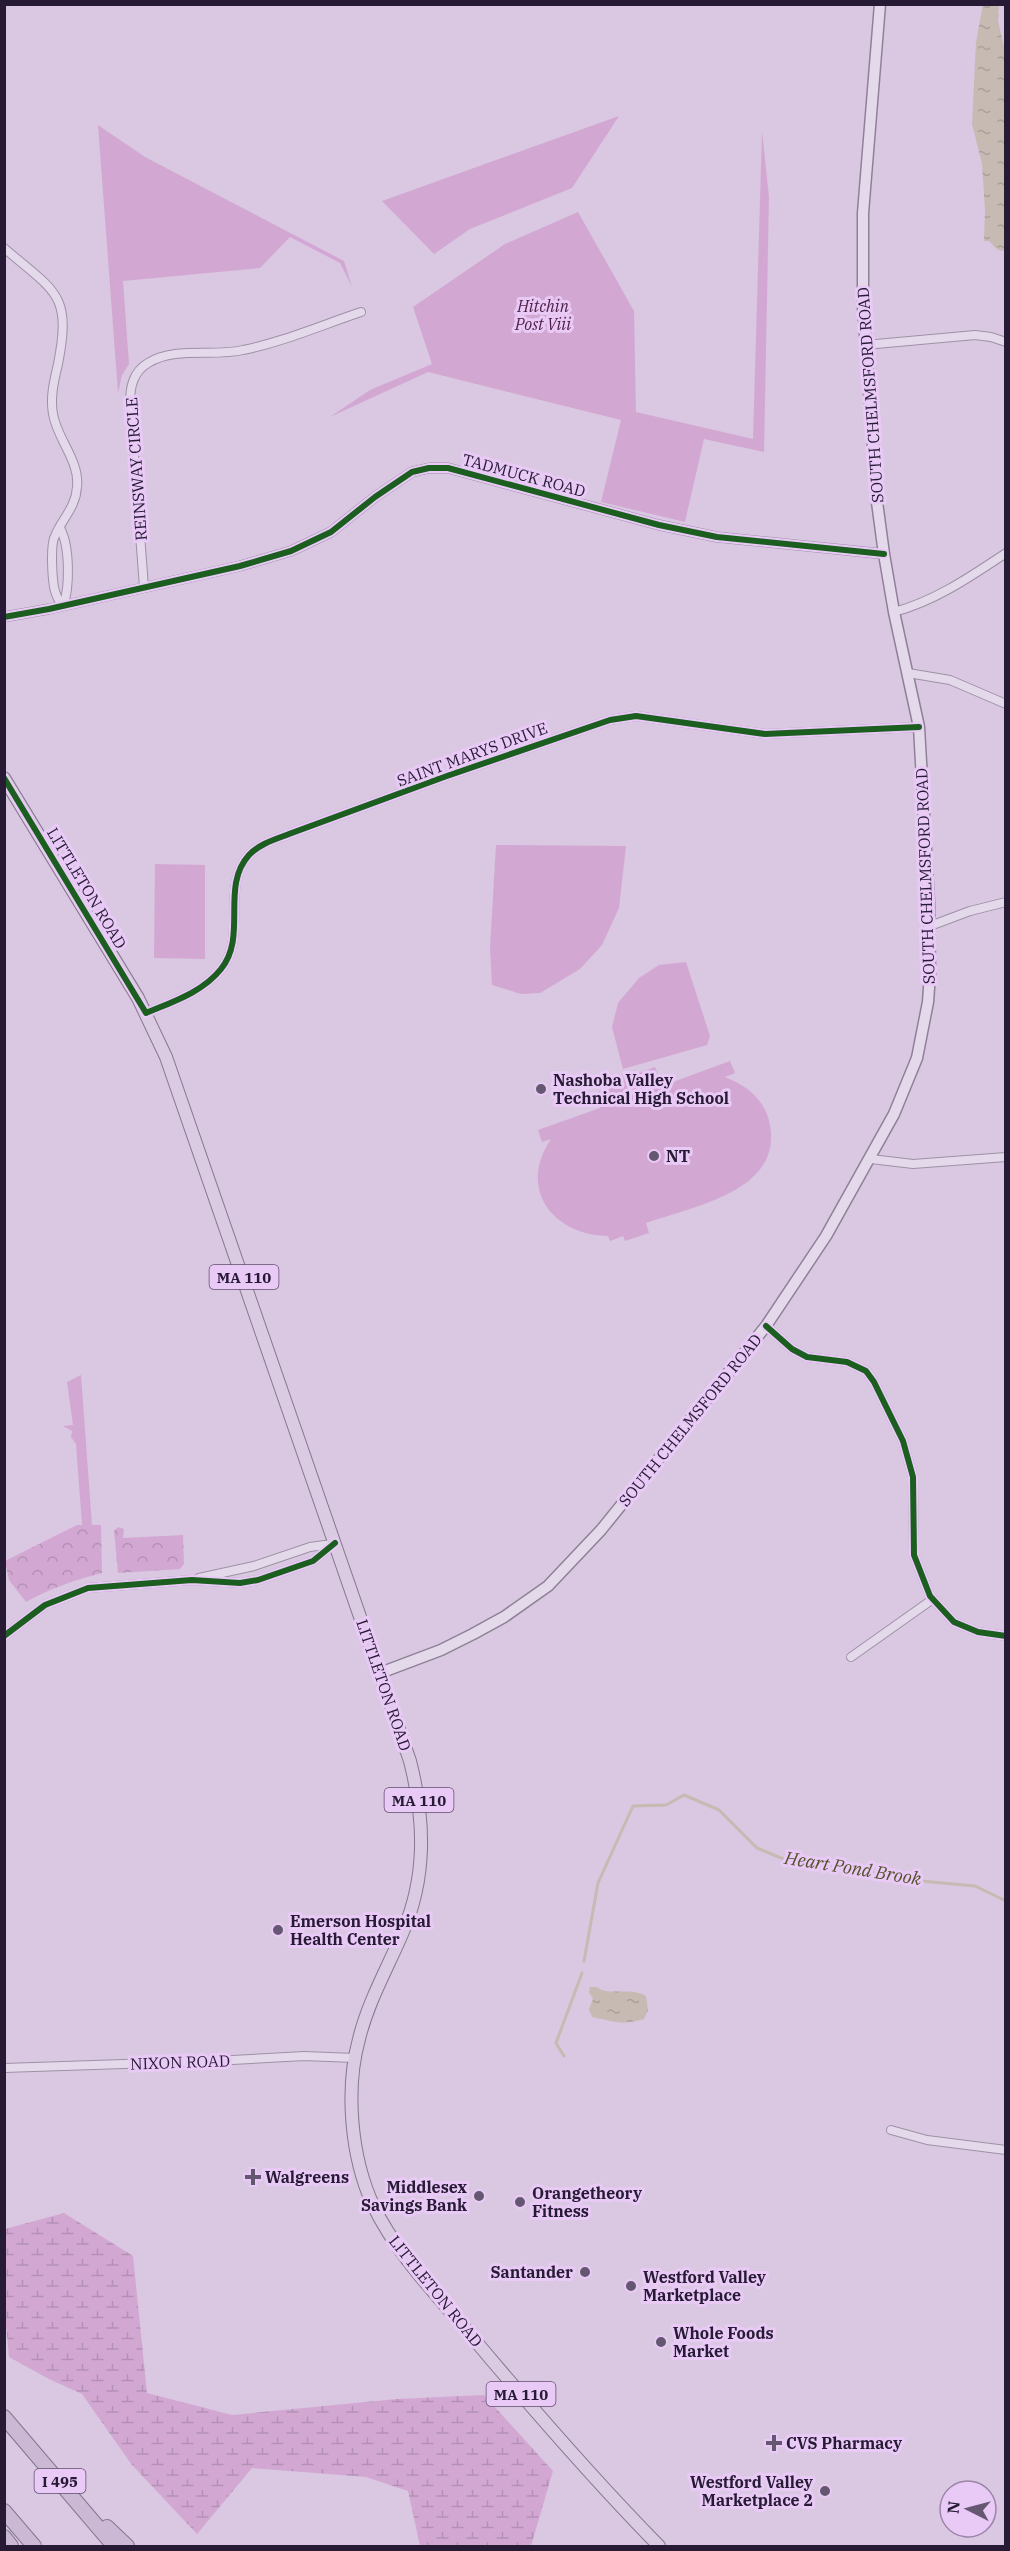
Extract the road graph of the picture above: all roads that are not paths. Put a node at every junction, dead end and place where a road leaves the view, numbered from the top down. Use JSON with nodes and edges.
{"nodes":[{"id":1,"x":880,"y":4,"type":"edge"},
{"id":2,"x":4,"y":248,"type":"edge"},
{"id":3,"x":361,"y":312,"type":"dead end"},
{"id":4,"x":1005,"y":342,"type":"edge"},
{"id":5,"x":865,"y":345,"type":"junction"},
{"id":6,"x":60,"y":528,"type":"junction"},
{"id":7,"x":884,"y":554,"type":"junction"},
{"id":8,"x":1005,"y":554,"type":"edge"},
{"id":9,"x":144,"y":586,"type":"junction"},
{"id":10,"x":63,"y":606,"type":"junction"},
{"id":11,"x":894,"y":612,"type":"junction"},
{"id":12,"x":4,"y":617,"type":"edge"},
{"id":13,"x":908,"y":673,"type":"junction"},
{"id":14,"x":1005,"y":704,"type":"edge"},
{"id":15,"x":919,"y":727,"type":"junction"},
{"id":16,"x":4,"y":778,"type":"edge"},
{"id":17,"x":1005,"y":902,"type":"edge"},
{"id":18,"x":930,"y":926,"type":"junction"},
{"id":19,"x":146,"y":1013,"type":"junction"},
{"id":20,"x":1005,"y":1157,"type":"edge"},
{"id":21,"x":871,"y":1159,"type":"junction"},
{"id":22,"x":766,"y":1326,"type":"junction"},
{"id":23,"x":335,"y":1543,"type":"junction"},
{"id":24,"x":192,"y":1580,"type":"junction"},
{"id":25,"x":933,"y":1599,"type":"junction"},
{"id":26,"x":1005,"y":1635,"type":"edge"},
{"id":27,"x":4,"y":1636,"type":"edge"},
{"id":28,"x":851,"y":1657,"type":"dead end"},
{"id":29,"x":380,"y":1673,"type":"junction"},
{"id":30,"x":355,"y":2058,"type":"junction"},
{"id":31,"x":4,"y":2068,"type":"edge"},
{"id":32,"x":891,"y":2130,"type":"dead end"},
{"id":33,"x":1005,"y":2150,"type":"edge"},
{"id":34,"x":4,"y":2417,"type":"edge"},
{"id":35,"x":72,"y":2496,"type":"junction"},
{"id":36,"x":4,"y":2511,"type":"edge"},
{"id":37,"x":4,"y":2537,"type":"edge"},
{"id":38,"x":11,"y":2547,"type":"edge"},
{"id":39,"x":34,"y":2547,"type":"edge"},
{"id":40,"x":114,"y":2547,"type":"edge"},
{"id":41,"x":128,"y":2547,"type":"edge"},
{"id":42,"x":659,"y":2547,"type":"edge"}],
"edges":[{"from":1,"to":5,"type":"main road","name":"SOUTH CHELMSFORD ROAD"},
{"from":2,"to":6,"type":"street"},
{"from":3,"to":9,"type":"street","name":"REINSWAY CIRCLE"},
{"from":4,"to":5,"type":"street"},
{"from":5,"to":7,"type":"main road","name":"SOUTH CHELMSFORD ROAD"},
{"from":6,"to":10,"type":"street"},
{"from":6,"to":10,"type":"street"},
{"from":7,"to":9,"type":"street","name":"TADMUCK ROAD"},
{"from":7,"to":11,"type":"main road","name":"SOUTH CHELMSFORD ROAD"},
{"from":8,"to":11,"type":"street"},
{"from":9,"to":10,"type":"street","name":"TADMUCK ROAD"},
{"from":10,"to":12,"type":"street","name":"TADMUCK ROAD"},
{"from":11,"to":13,"type":"main road","name":"SOUTH CHELMSFORD ROAD"},
{"from":13,"to":14,"type":"street"},
{"from":13,"to":15,"type":"main road","name":"SOUTH CHELMSFORD ROAD"},
{"from":15,"to":18,"type":"main road","name":"SOUTH CHELMSFORD ROAD"},
{"from":15,"to":19,"type":"street","name":"SAINT MARYS DRIVE"},
{"from":16,"to":19,"type":"main road","name":"LITTLETON ROAD","number":"MA 110"},
{"from":17,"to":18,"type":"street"},
{"from":18,"to":21,"type":"main road","name":"SOUTH CHELMSFORD ROAD"},
{"from":19,"to":23,"type":"main road","name":"LITTLETON ROAD","number":"MA 110"},
{"from":20,"to":21,"type":"street"},
{"from":21,"to":22,"type":"main road","name":"SOUTH CHELMSFORD ROAD"},
{"from":22,"to":25,"type":"street"},
{"from":22,"to":29,"type":"main road","name":"SOUTH CHELMSFORD ROAD"},
{"from":23,"to":24,"type":"street"},
{"from":23,"to":24,"type":"street"},
{"from":23,"to":29,"type":"main road","name":"LITTLETON ROAD","number":"MA 110"},
{"from":24,"to":27,"type":"street"},
{"from":25,"to":26,"type":"street"},
{"from":25,"to":28,"type":"street"},
{"from":29,"to":30,"type":"main road","name":"LITTLETON ROAD","number":"MA 110"},
{"from":30,"to":31,"type":"street","name":"NIXON ROAD"},
{"from":30,"to":42,"type":"main road","name":"LITTLETON ROAD","number":"MA 110"},
{"from":32,"to":33,"type":"street"},
{"from":34,"to":35,"type":"highway","number":"I 495"},
{"from":35,"to":40,"type":"highway","number":"I 495"},
{"from":35,"to":41,"type":"highway"},
{"from":36,"to":39,"type":"highway"},
{"from":37,"to":38,"type":"highway"}]}
